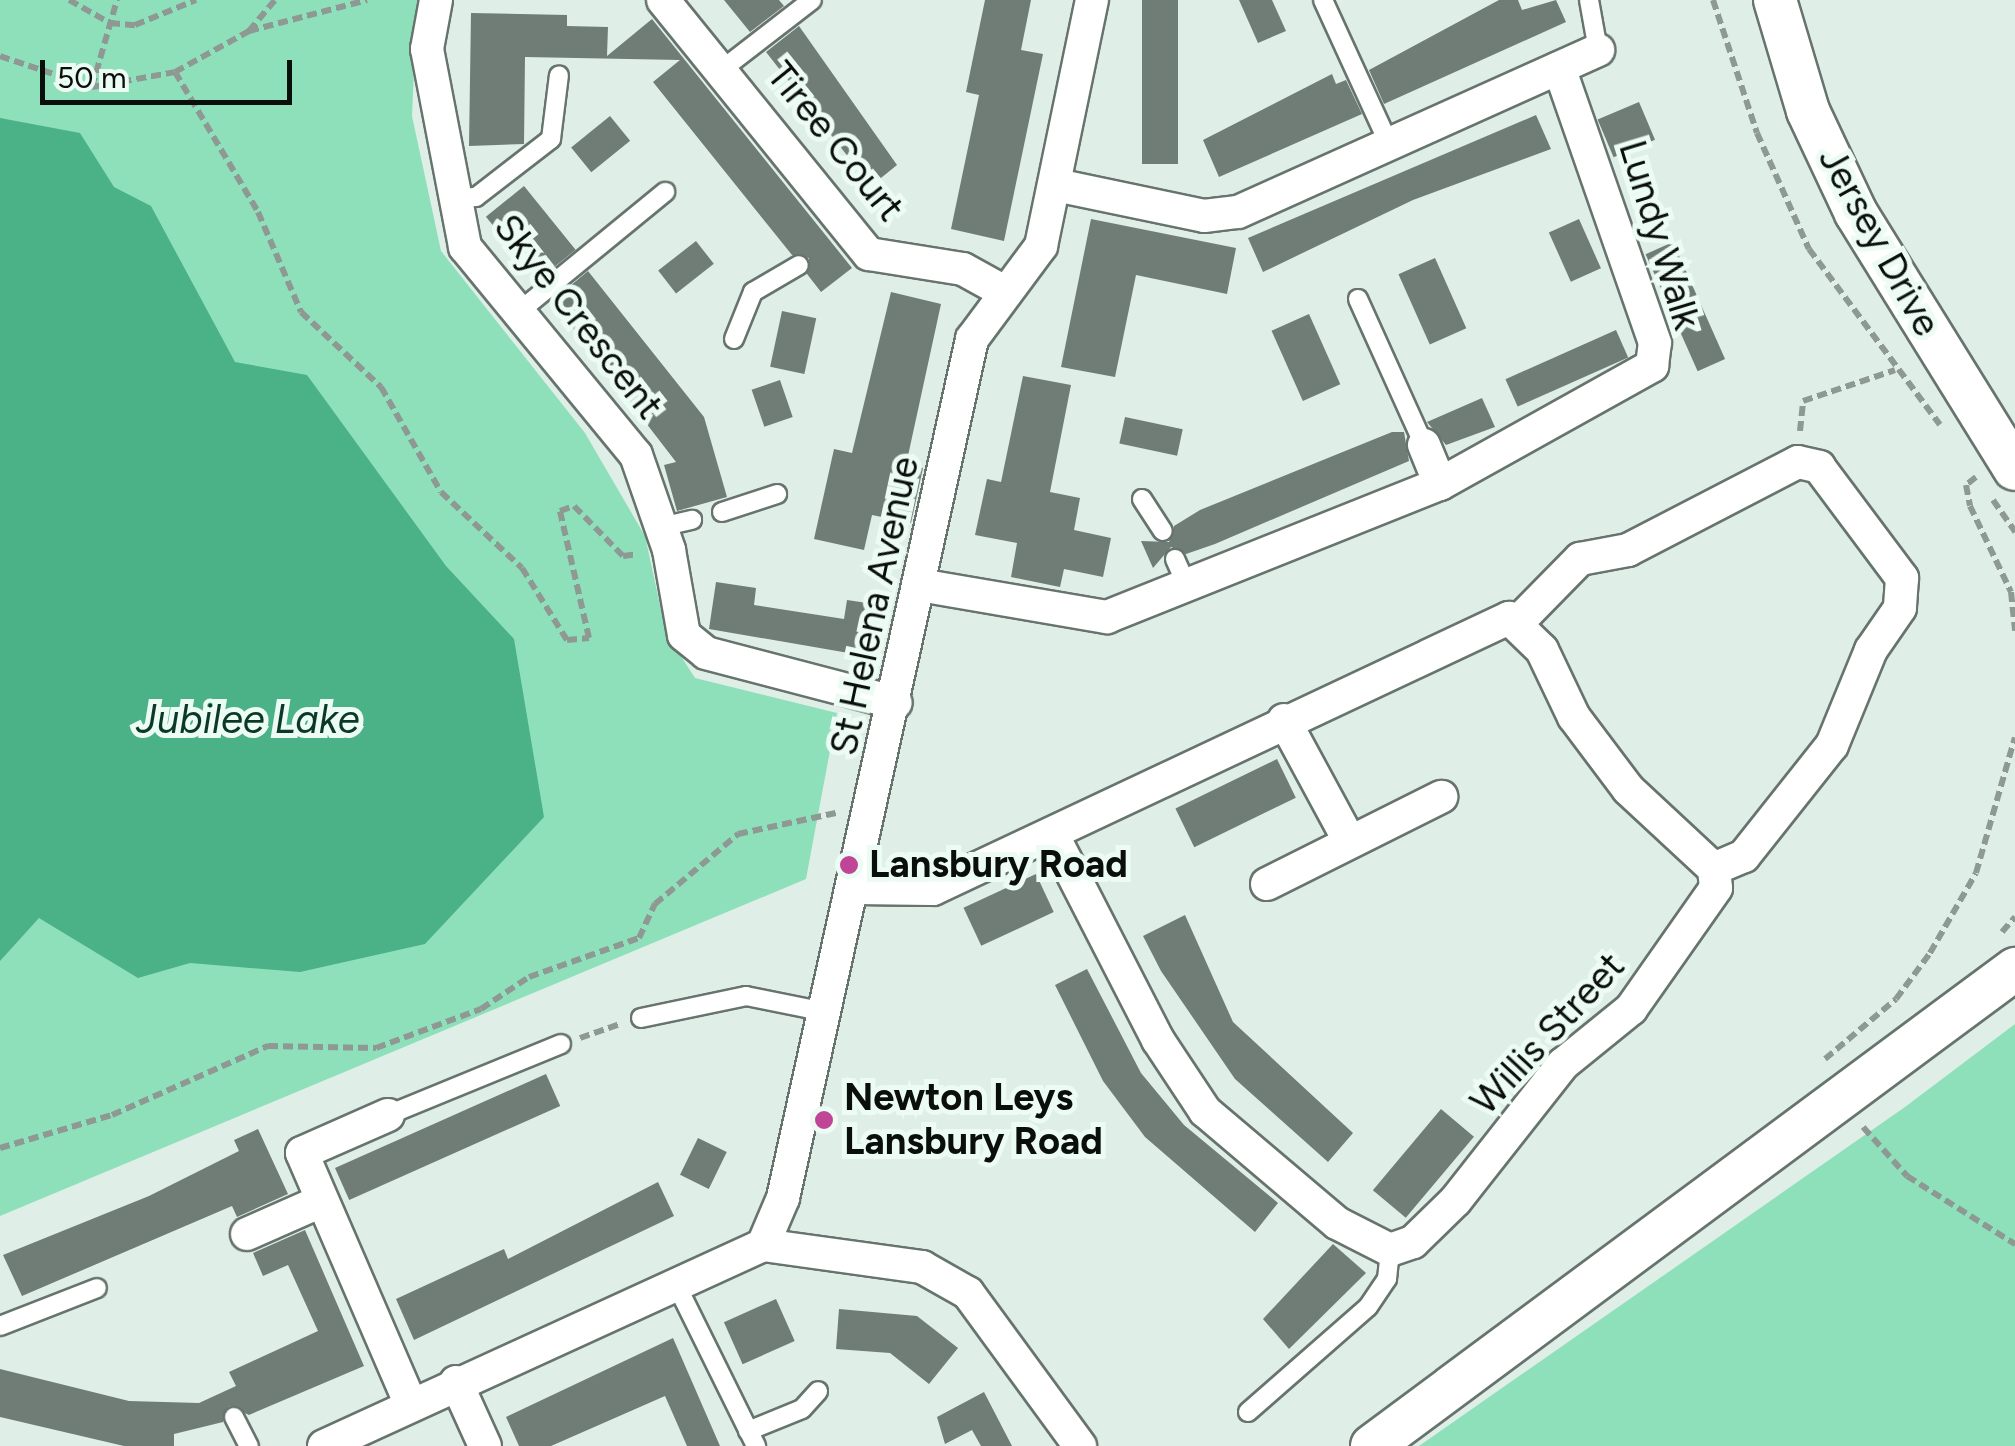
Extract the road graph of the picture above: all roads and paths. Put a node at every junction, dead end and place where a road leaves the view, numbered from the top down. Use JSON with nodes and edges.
{"nodes":[{"id":1,"x":70,"y":0,"type":"edge"},
{"id":2,"x":118,"y":0,"type":"edge"},
{"id":3,"x":196,"y":0,"type":"edge"},
{"id":4,"x":275,"y":0,"type":"edge"},
{"id":5,"x":367,"y":0,"type":"edge"},
{"id":6,"x":436,"y":0,"type":"edge"},
{"id":7,"x":662,"y":0,"type":"edge"},
{"id":8,"x":812,"y":0,"type":"edge"},
{"id":9,"x":1092,"y":0,"type":"edge"},
{"id":10,"x":1323,"y":0,"type":"edge"},
{"id":11,"x":1589,"y":0,"type":"edge"},
{"id":12,"x":1713,"y":0,"type":"edge"},
{"id":13,"x":1774,"y":0,"type":"edge"},
{"id":14,"x":110,"y":23,"type":"junction"},
{"id":15,"x":249,"y":31,"type":"junction"},
{"id":16,"x":1598,"y":50,"type":"joint"},
{"id":17,"x":4,"y":57,"type":"edge"},
{"id":18,"x":724,"y":68,"type":"junction"},
{"id":19,"x":1559,"y":68,"type":"junction"},
{"id":20,"x":175,"y":72,"type":"junction"},
{"id":21,"x":559,"y":74,"type":"dead end"},
{"id":22,"x":92,"y":87,"type":"junction"},
{"id":23,"x":1389,"y":144,"type":"junction"},
{"id":24,"x":1056,"y":186,"type":"junction"},
{"id":25,"x":665,"y":192,"type":"dead end"},
{"id":26,"x":457,"y":198,"type":"junction"},
{"id":27,"x":799,"y":265,"type":"dead end"},
{"id":28,"x":1003,"y":291,"type":"junction"},
{"id":29,"x":1358,"y":299,"type":"dead end"},
{"id":30,"x":516,"y":314,"type":"junction"},
{"id":31,"x":734,"y":339,"type":"dead end"},
{"id":32,"x":1895,"y":370,"type":"junction"},
{"id":33,"x":1949,"y":438,"type":"dead end"},
{"id":34,"x":1424,"y":445,"type":"joint"},
{"id":35,"x":1798,"y":462,"type":"junction"},
{"id":36,"x":1991,"y":465,"type":"edge"},
{"id":37,"x":1440,"y":484,"type":"junction"},
{"id":38,"x":777,"y":494,"type":"dead end"},
{"id":39,"x":1142,"y":500,"type":"dead end"},
{"id":40,"x":722,"y":512,"type":"dead end"},
{"id":41,"x":1163,"y":531,"type":"dead end"},
{"id":42,"x":674,"y":532,"type":"junction"},
{"id":43,"x":2015,"y":532,"type":"edge"},
{"id":44,"x":924,"y":586,"type":"junction"},
{"id":45,"x":1520,"y":620,"type":"junction"},
{"id":46,"x":2015,"y":631,"type":"edge"},
{"id":47,"x":896,"y":702,"type":"junction"},
{"id":48,"x":1284,"y":720,"type":"junction"},
{"id":49,"x":1441,"y":797,"type":"dead end"},
{"id":50,"x":810,"y":818,"type":"dead end"},
{"id":51,"x":1052,"y":834,"type":"junction"},
{"id":52,"x":1349,"y":840,"type":"junction"},
{"id":53,"x":1714,"y":869,"type":"junction"},
{"id":54,"x":1267,"y":884,"type":"dead end"},
{"id":55,"x":853,"y":888,"type":"junction"},
{"id":56,"x":2015,"y":969,"type":"edge"},
{"id":57,"x":825,"y":1012,"type":"junction"},
{"id":58,"x":640,"y":1018,"type":"joint"},
{"id":59,"x":561,"y":1044,"type":"joint"},
{"id":60,"x":388,"y":1114,"type":"joint"},
{"id":61,"x":0,"y":1148,"type":"edge"},
{"id":62,"x":317,"y":1203,"type":"junction"},
{"id":63,"x":247,"y":1234,"type":"dead end"},
{"id":64,"x":762,"y":1244,"type":"junction"},
{"id":65,"x":1390,"y":1250,"type":"junction"},
{"id":66,"x":676,"y":1284,"type":"junction"},
{"id":67,"x":97,"y":1288,"type":"dead end"},
{"id":68,"x":0,"y":1326,"type":"edge"},
{"id":69,"x":456,"y":1382,"type":"junction"},
{"id":70,"x":818,"y":1391,"type":"dead end"},
{"id":71,"x":410,"y":1405,"type":"junction"},
{"id":72,"x":1248,"y":1412,"type":"dead end"},
{"id":73,"x":234,"y":1417,"type":"dead end"},
{"id":74,"x":372,"y":1436,"type":"edge"},
{"id":75,"x":752,"y":1438,"type":"edge"},
{"id":76,"x":249,"y":1446,"type":"edge"},
{"id":77,"x":324,"y":1446,"type":"edge"},
{"id":78,"x":485,"y":1446,"type":"edge"},
{"id":79,"x":1080,"y":1446,"type":"edge"},
{"id":80,"x":1372,"y":1446,"type":"edge"}],
"edges":[{"from":1,"to":14,"type":"path"},
{"from":2,"to":14,"type":"path"},
{"from":3,"to":14,"type":"path"},
{"from":4,"to":15,"type":"path"},
{"from":5,"to":15,"type":"path"},
{"from":6,"to":26,"type":"street","name":"Skye Crescent"},
{"from":7,"to":18,"type":"street","name":"Tiree Court"},
{"from":8,"to":18,"type":"lane","name":"Tiree Court"},
{"from":9,"to":24,"type":"street","name":"St Helena Avenue"},
{"from":10,"to":23,"type":"lane"},
{"from":11,"to":16,"type":"lane"},
{"from":12,"to":32,"type":"path"},
{"from":13,"to":36,"type":"street","name":"Jersey Drive"},
{"from":14,"to":22,"type":"path"},
{"from":15,"to":20,"type":"path"},
{"from":16,"to":19,"type":"street"},
{"from":17,"to":22,"type":"path"},
{"from":18,"to":28,"type":"street","name":"Tiree Court"},
{"from":19,"to":23,"type":"street"},
{"from":19,"to":37,"type":"street","name":"Lundy Walk"},
{"from":20,"to":22,"type":"path"},
{"from":20,"to":42,"type":"path"},
{"from":21,"to":26,"type":"lane"},
{"from":23,"to":24,"type":"street"},
{"from":24,"to":28,"type":"street","name":"St Helena Avenue"},
{"from":25,"to":30,"type":"lane"},
{"from":26,"to":30,"type":"street","name":"Skye Crescent"},
{"from":27,"to":31,"type":"lane"},
{"from":28,"to":44,"type":"street","name":"St Helena Avenue"},
{"from":29,"to":34,"type":"lane"},
{"from":30,"to":42,"type":"street","name":"Skye Crescent"},
{"from":32,"to":33,"type":"path"},
{"from":32,"to":35,"type":"path"},
{"from":34,"to":37,"type":"street"},
{"from":35,"to":45,"type":"street"},
{"from":35,"to":53,"type":"street"},
{"from":36,"to":43,"type":"path"},
{"from":36,"to":46,"type":"path"},
{"from":37,"to":44,"type":"street","name":"Lundy Walk"},
{"from":38,"to":40,"type":"lane"},
{"from":39,"to":41,"type":"lane"},
{"from":42,"to":47,"type":"street","name":"Skye Crescent"},
{"from":44,"to":47,"type":"street","name":"St Helena Avenue"},
{"from":45,"to":48,"type":"street"},
{"from":45,"to":53,"type":"street"},
{"from":47,"to":55,"type":"street","name":"St Helena Avenue"},
{"from":48,"to":51,"type":"street"},
{"from":48,"to":52,"type":"street"},
{"from":49,"to":52,"type":"street"},
{"from":50,"to":61,"type":"path"},
{"from":51,"to":55,"type":"street"},
{"from":51,"to":65,"type":"street"},
{"from":52,"to":54,"type":"street"},
{"from":53,"to":65,"type":"street","name":"Willis Street"},
{"from":55,"to":57,"type":"street","name":"St Helena Avenue"},
{"from":56,"to":80,"type":"street"},
{"from":57,"to":58,"type":"lane"},
{"from":57,"to":64,"type":"street","name":"St Helena Avenue"},
{"from":58,"to":59,"type":"path"},
{"from":59,"to":60,"type":"lane"},
{"from":60,"to":62,"type":"street"},
{"from":62,"to":63,"type":"street"},
{"from":62,"to":71,"type":"street"},
{"from":64,"to":66,"type":"street"},
{"from":64,"to":79,"type":"street"},
{"from":65,"to":72,"type":"lane"},
{"from":66,"to":69,"type":"street"},
{"from":66,"to":75,"type":"lane"},
{"from":67,"to":68,"type":"lane"},
{"from":69,"to":71,"type":"street"},
{"from":69,"to":78,"type":"street"},
{"from":70,"to":75,"type":"lane"},
{"from":71,"to":74,"type":"street"},
{"from":73,"to":76,"type":"lane"},
{"from":74,"to":77,"type":"street"}]}
